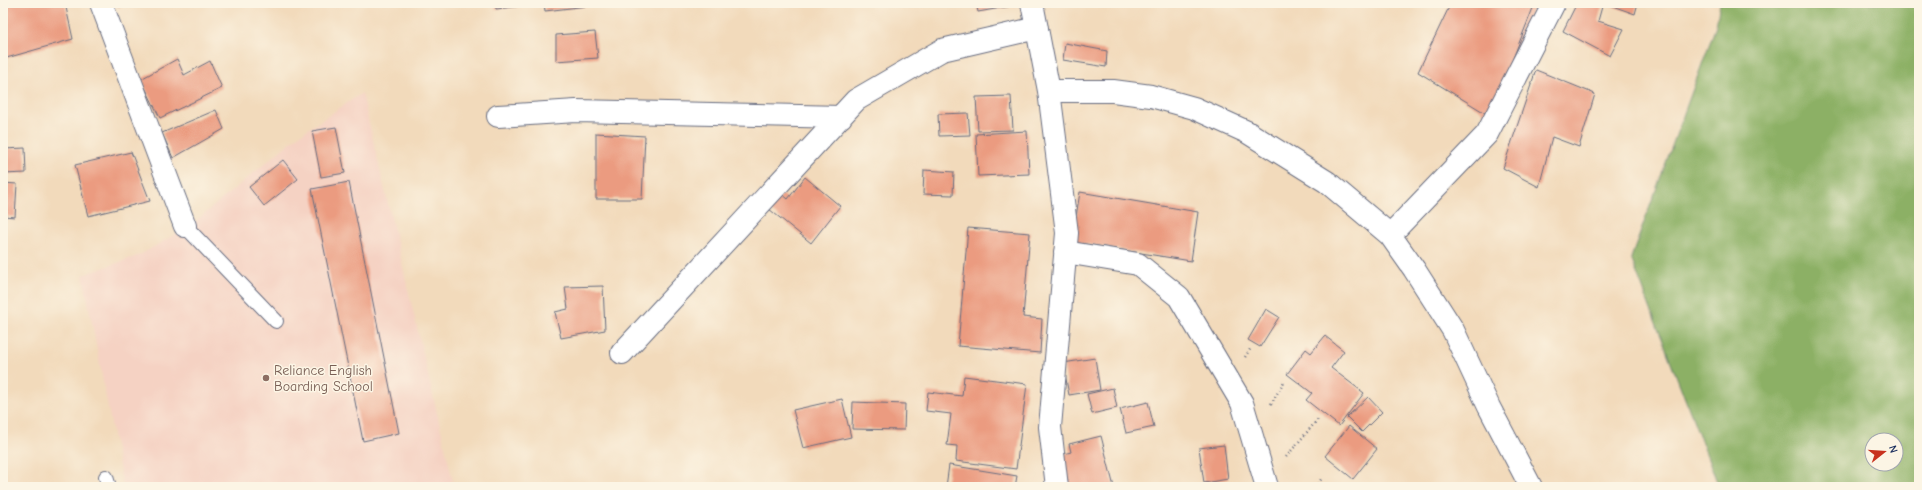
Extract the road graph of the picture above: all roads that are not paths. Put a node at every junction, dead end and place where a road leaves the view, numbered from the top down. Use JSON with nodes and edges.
{"nodes":[{"id":1,"x":100,"y":3,"type":"edge"},
{"id":2,"x":1032,"y":3,"type":"edge"},
{"id":3,"x":1554,"y":3,"type":"edge"},
{"id":4,"x":1037,"y":28,"type":"junction"},
{"id":5,"x":1049,"y":90,"type":"junction"},
{"id":6,"x":498,"y":116,"type":"dead end"},
{"id":7,"x":841,"y":117,"type":"junction"},
{"id":8,"x":185,"y":226,"type":"joint"},
{"id":9,"x":1390,"y":235,"type":"junction"},
{"id":10,"x":1065,"y":252,"type":"junction"},
{"id":11,"x":276,"y":321,"type":"dead end"},
{"id":12,"x":622,"y":353,"type":"dead end"},
{"id":13,"x":1266,"y":484,"type":"edge"},
{"id":14,"x":1057,"y":487,"type":"edge"},
{"id":15,"x":1531,"y":487,"type":"edge"}],
"edges":[{"from":1,"to":8,"type":"street"},
{"from":2,"to":4,"type":"street"},
{"from":3,"to":9,"type":"street"},
{"from":4,"to":5,"type":"street"},
{"from":4,"to":7,"type":"street"},
{"from":5,"to":9,"type":"street"},
{"from":5,"to":10,"type":"street"},
{"from":6,"to":7,"type":"street"},
{"from":7,"to":12,"type":"street"},
{"from":8,"to":11,"type":"lane"},
{"from":9,"to":15,"type":"street"},
{"from":10,"to":13,"type":"street"},
{"from":10,"to":14,"type":"street"}]}
